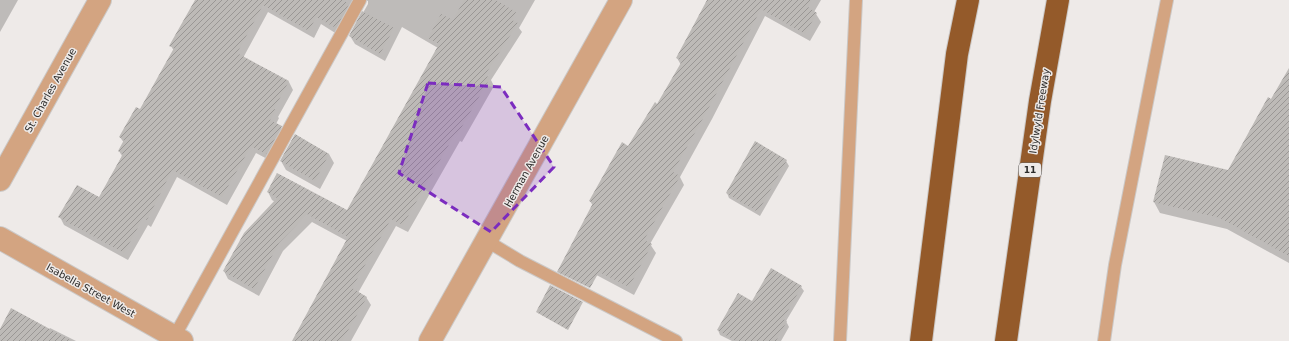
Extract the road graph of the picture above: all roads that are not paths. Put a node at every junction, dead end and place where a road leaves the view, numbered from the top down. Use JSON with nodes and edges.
{"nodes":[{"id":1,"x":100,"y":0,"type":"edge"},
{"id":2,"x":360,"y":0,"type":"edge"},
{"id":3,"x":621,"y":0,"type":"edge"},
{"id":4,"x":856,"y":0,"type":"edge"},
{"id":5,"x":968,"y":0,"type":"edge"},
{"id":6,"x":1058,"y":0,"type":"edge"},
{"id":7,"x":1167,"y":0,"type":"edge"},
{"id":8,"x":0,"y":180,"type":"edge"},
{"id":9,"x":0,"y":238,"type":"edge"},
{"id":10,"x":487,"y":241,"type":"junction"},
{"id":11,"x":176,"y":340,"type":"edge"},
{"id":12,"x":430,"y":341,"type":"edge"},
{"id":13,"x":676,"y":341,"type":"edge"},
{"id":14,"x":840,"y":341,"type":"edge"},
{"id":15,"x":921,"y":341,"type":"edge"},
{"id":16,"x":1006,"y":341,"type":"edge"},
{"id":17,"x":1104,"y":341,"type":"edge"}],
"edges":[{"from":1,"to":8,"type":"street","name":"St. Charles Avenue"},
{"from":2,"to":11,"type":"lane"},
{"from":3,"to":10,"type":"street","name":"Herman Avenue"},
{"from":4,"to":14,"type":"lane"},
{"from":5,"to":15,"type":"highway"},
{"from":6,"to":16,"type":"highway","name":"Idylwyld Freeway","number":"11"},
{"from":7,"to":17,"type":"lane"},
{"from":9,"to":11,"type":"street","name":"Isabella Street West"},
{"from":10,"to":12,"type":"street","name":"Herman Avenue"},
{"from":10,"to":13,"type":"lane"}]}
